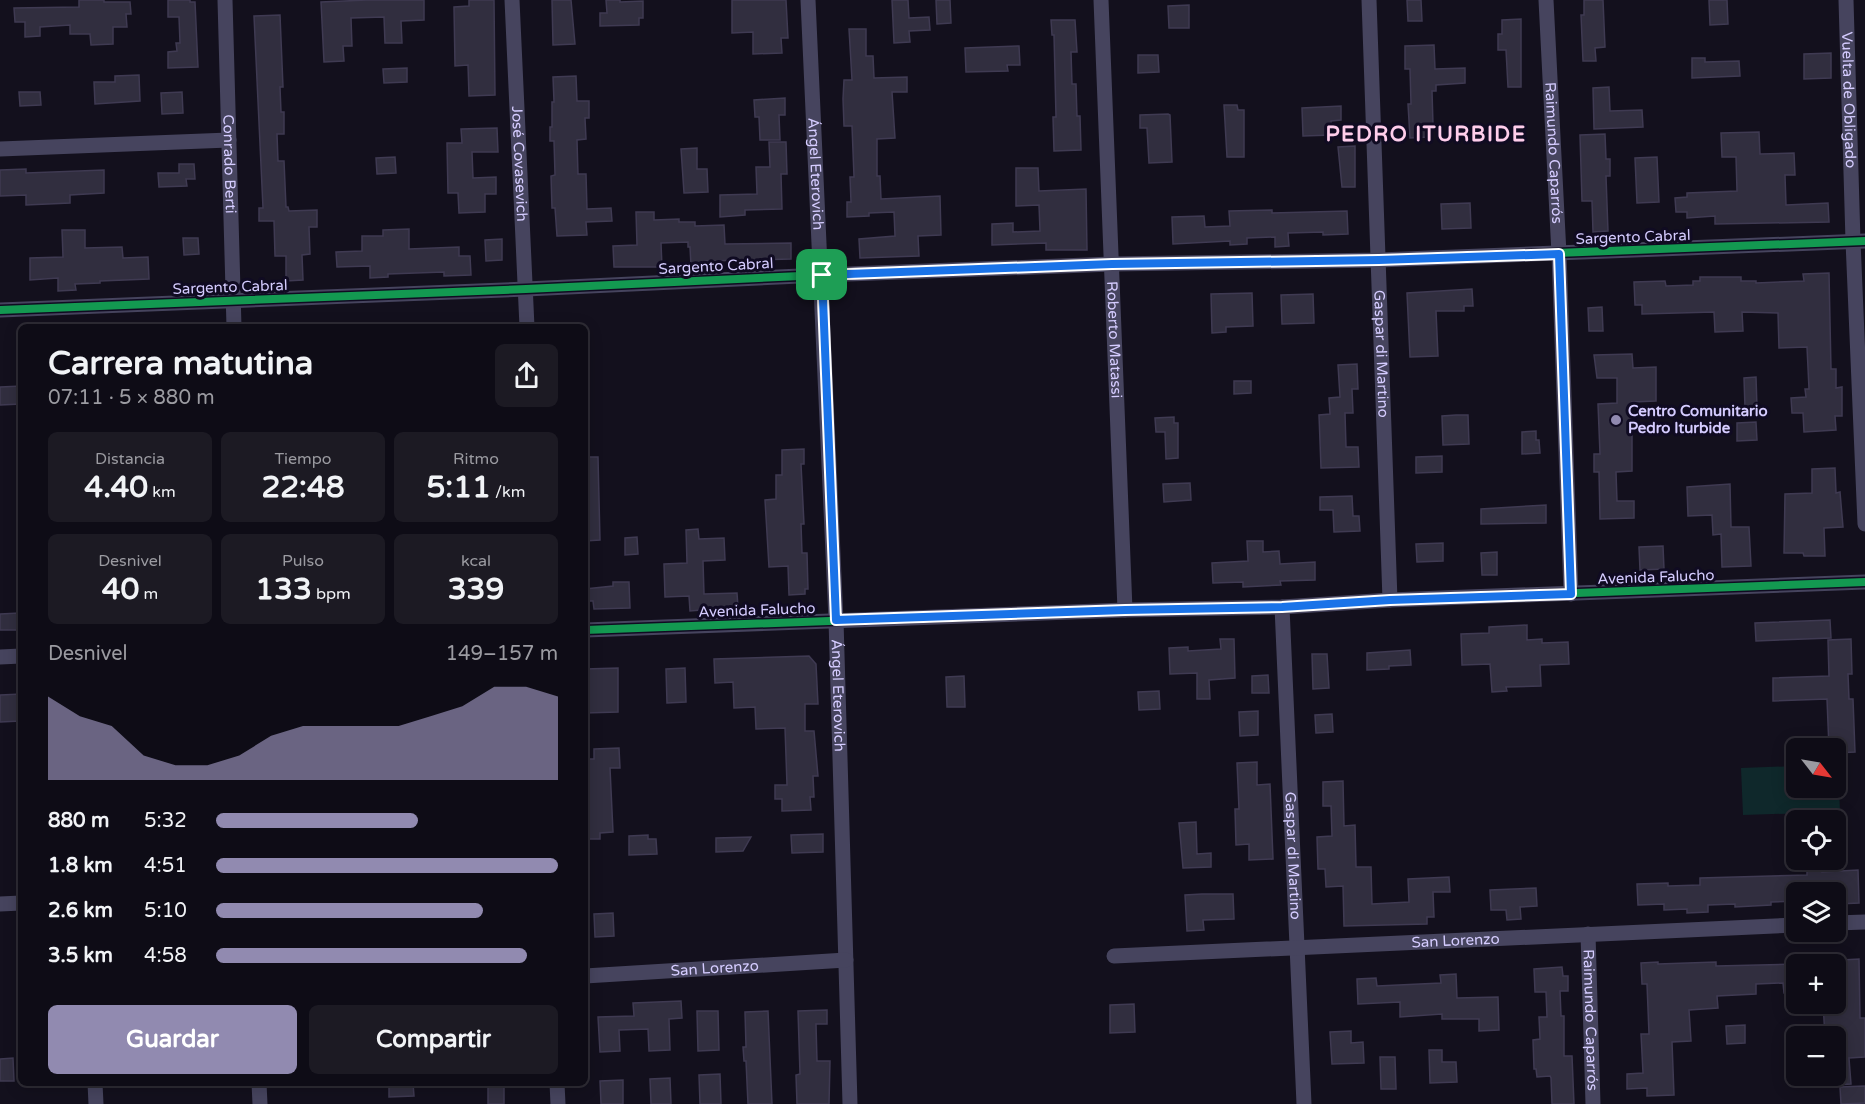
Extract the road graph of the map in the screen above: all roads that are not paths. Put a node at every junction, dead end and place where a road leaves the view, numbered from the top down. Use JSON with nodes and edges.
{"nodes":[{"id":1,"x":225,"y":0,"type":"edge"},
{"id":2,"x":512,"y":0,"type":"edge"},
{"id":3,"x":808,"y":0,"type":"edge"},
{"id":4,"x":1101,"y":0,"type":"edge"},
{"id":5,"x":1369,"y":0,"type":"edge"},
{"id":6,"x":1546,"y":0,"type":"edge"},
{"id":7,"x":1846,"y":0,"type":"edge"},
{"id":8,"x":229,"y":141,"type":"junction"},
{"id":9,"x":0,"y":149,"type":"edge"},
{"id":10,"x":1859,"y":241,"type":"edge"},
{"id":11,"x":1559,"y":254,"type":"junction"},
{"id":12,"x":1379,"y":260,"type":"junction"},
{"id":13,"x":1112,"y":264,"type":"junction"},
{"id":14,"x":822,"y":275,"type":"junction"},
{"id":15,"x":526,"y":289,"type":"junction"},
{"id":16,"x":233,"y":300,"type":"junction"},
{"id":17,"x":0,"y":310,"type":"edge"},
{"id":18,"x":234,"y":324,"type":"edge"},
{"id":19,"x":527,"y":324,"type":"edge"},
{"id":20,"x":1865,"y":524,"type":"edge"},
{"id":21,"x":1865,"y":582,"type":"edge"},
{"id":22,"x":1571,"y":594,"type":"junction"},
{"id":23,"x":1390,"y":600,"type":"junction"},
{"id":24,"x":1282,"y":607,"type":"junction"},
{"id":25,"x":1125,"y":610,"type":"junction"},
{"id":26,"x":836,"y":620,"type":"junction"},
{"id":27,"x":588,"y":630,"type":"edge"},
{"id":28,"x":18,"y":656,"type":"edge"},
{"id":29,"x":0,"y":657,"type":"edge"},
{"id":30,"x":0,"y":903,"type":"edge"},
{"id":31,"x":18,"y":903,"type":"edge"},
{"id":32,"x":1865,"y":922,"type":"edge"},
{"id":33,"x":1846,"y":923,"type":"edge"},
{"id":34,"x":1786,"y":925,"type":"edge"},
{"id":35,"x":1588,"y":934,"type":"junction"},
{"id":36,"x":1298,"y":948,"type":"junction"},
{"id":37,"x":1114,"y":956,"type":"dead end"},
{"id":38,"x":846,"y":960,"type":"junction"},
{"id":39,"x":588,"y":976,"type":"edge"},
{"id":40,"x":95,"y":1086,"type":"edge"},
{"id":41,"x":259,"y":1086,"type":"edge"},
{"id":42,"x":557,"y":1086,"type":"edge"},
{"id":43,"x":96,"y":1104,"type":"edge"},
{"id":44,"x":260,"y":1104,"type":"edge"},
{"id":45,"x":558,"y":1104,"type":"edge"},
{"id":46,"x":850,"y":1104,"type":"edge"},
{"id":47,"x":1304,"y":1104,"type":"edge"},
{"id":48,"x":1593,"y":1104,"type":"edge"}],
"edges":[{"from":1,"to":8,"type":"street","name":"Conrado Berti"},
{"from":2,"to":15,"type":"street","name":"José Covasevich"},
{"from":3,"to":14,"type":"street","name":"Ángel Eterovich"},
{"from":4,"to":13,"type":"street","name":"Roberto Matassi"},
{"from":5,"to":12,"type":"street","name":"Gaspar di Martino"},
{"from":6,"to":11,"type":"street","name":"Raimundo Caparrós"},
{"from":7,"to":10,"type":"street","name":"Vuelta de Obligado"},
{"from":8,"to":9,"type":"street"},
{"from":8,"to":16,"type":"street","name":"Conrado Berti"},
{"from":10,"to":11,"type":"street","name":"Sargento Cabral"},
{"from":10,"to":20,"type":"street","name":"Vuelta de Obligado"},
{"from":11,"to":12,"type":"street","name":"Sargento Cabral"},
{"from":11,"to":22,"type":"street","name":"Raimundo Caparrós"},
{"from":12,"to":13,"type":"street","name":"Sargento Cabral"},
{"from":12,"to":23,"type":"street","name":"Gaspar di Martino"},
{"from":13,"to":14,"type":"street","name":"Sargento Cabral"},
{"from":13,"to":25,"type":"street","name":"Roberto Matassi"},
{"from":14,"to":15,"type":"street","name":"Sargento Cabral"},
{"from":14,"to":26,"type":"street","name":"Ángel Eterovich"},
{"from":15,"to":16,"type":"street","name":"Sargento Cabral"},
{"from":15,"to":19,"type":"street","name":"José Covasevich"},
{"from":16,"to":17,"type":"street","name":"Sargento Cabral"},
{"from":16,"to":18,"type":"street","name":"Conrado Berti"},
{"from":21,"to":22,"type":"street","name":"Avenida Falucho"},
{"from":22,"to":23,"type":"street","name":"Avenida Falucho"},
{"from":23,"to":24,"type":"street","name":"Avenida Falucho"},
{"from":24,"to":25,"type":"street","name":"Avenida Falucho"},
{"from":24,"to":36,"type":"street","name":"Gaspar di Martino"},
{"from":25,"to":26,"type":"street","name":"Avenida Falucho"},
{"from":26,"to":27,"type":"street","name":"Avenida Falucho"},
{"from":26,"to":38,"type":"street","name":"Ángel Eterovich"},
{"from":28,"to":29,"type":"street"},
{"from":30,"to":31,"type":"street"},
{"from":32,"to":33,"type":"street"},
{"from":34,"to":35,"type":"street","name":"San Lorenzo"},
{"from":35,"to":36,"type":"street","name":"San Lorenzo"},
{"from":35,"to":48,"type":"street","name":"Raimundo Caparrós"},
{"from":36,"to":37,"type":"street","name":"San Lorenzo"},
{"from":36,"to":47,"type":"street","name":"Gaspar di Martino"},
{"from":38,"to":39,"type":"street","name":"San Lorenzo"},
{"from":38,"to":46,"type":"street","name":"Ángel Eterovich"},
{"from":40,"to":43,"type":"street"},
{"from":41,"to":44,"type":"street"},
{"from":42,"to":45,"type":"street"}]}
